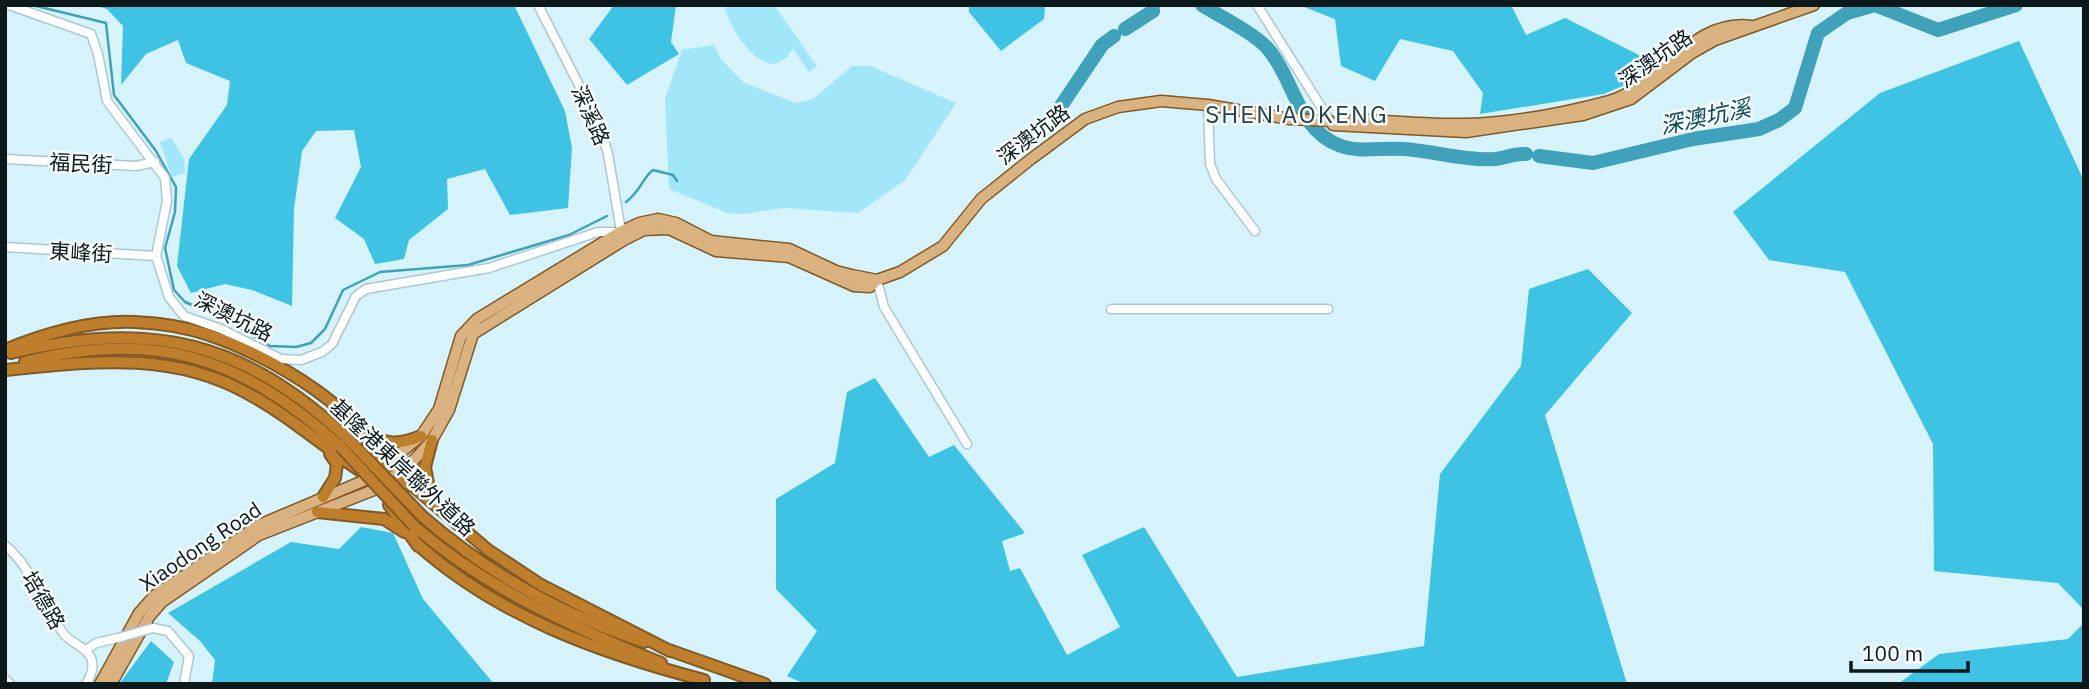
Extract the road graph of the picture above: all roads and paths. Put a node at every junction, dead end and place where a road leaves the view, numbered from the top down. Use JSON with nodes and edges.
{"nodes":[{"id":1,"x":9,"y":5,"type":"edge"},
{"id":2,"x":538,"y":5,"type":"edge"},
{"id":3,"x":1257,"y":5,"type":"edge"},
{"id":4,"x":1814,"y":5,"type":"edge"},
{"id":5,"x":1208,"y":104,"type":"junction"},
{"id":6,"x":1327,"y":121,"type":"junction"},
{"id":7,"x":5,"y":159,"type":"edge"},
{"id":8,"x":155,"y":162,"type":"junction"},
{"id":9,"x":1255,"y":232,"type":"dead end"},
{"id":10,"x":622,"y":236,"type":"junction"},
{"id":11,"x":5,"y":247,"type":"edge"},
{"id":12,"x":156,"y":256,"type":"junction"},
{"id":13,"x":877,"y":279,"type":"junction"},
{"id":14,"x":1111,"y":309,"type":"dead end"},
{"id":15,"x":1328,"y":309,"type":"dead end"},
{"id":16,"x":5,"y":353,"type":"edge"},
{"id":17,"x":5,"y":368,"type":"edge"},
{"id":18,"x":307,"y":411,"type":"junction"},
{"id":19,"x":343,"y":412,"type":"junction"},
{"id":20,"x":427,"y":438,"type":"junction"},
{"id":21,"x":312,"y":439,"type":"junction"},
{"id":22,"x":344,"y":443,"type":"junction"},
{"id":23,"x":967,"y":444,"type":"dead end"},
{"id":24,"x":381,"y":479,"type":"junction"},
{"id":25,"x":323,"y":497,"type":"junction"},
{"id":26,"x":430,"y":499,"type":"junction"},
{"id":27,"x":317,"y":512,"type":"junction"},
{"id":28,"x":5,"y":545,"type":"edge"},
{"id":29,"x":418,"y":545,"type":"junction"},
{"id":30,"x":86,"y":650,"type":"junction"},
{"id":31,"x":670,"y":651,"type":"junction"},
{"id":32,"x":5,"y":678,"type":"edge"},
{"id":33,"x":709,"y":682,"type":"edge"},
{"id":34,"x":10,"y":684,"type":"edge"},
{"id":35,"x":86,"y":684,"type":"edge"},
{"id":36,"x":100,"y":684,"type":"edge"},
{"id":37,"x":111,"y":684,"type":"edge"},
{"id":38,"x":184,"y":684,"type":"edge"},
{"id":39,"x":765,"y":684,"type":"edge"}],
"edges":[{"from":1,"to":8,"type":"street","name":"深澳坑路"},
{"from":2,"to":10,"type":"street","name":"深溪路"},
{"from":3,"to":6,"type":"street"},
{"from":4,"to":6,"type":"main road","name":"深澳坑路"},
{"from":5,"to":6,"type":"main road","name":"深澳坑路"},
{"from":5,"to":9,"type":"street"},
{"from":5,"to":13,"type":"main road","name":"深澳坑路"},
{"from":7,"to":8,"type":"street","name":"福民街"},
{"from":8,"to":12,"type":"street","name":"深澳坑路"},
{"from":10,"to":12,"type":"street","name":"深澳坑路"},
{"from":10,"to":13,"type":"main road","name":"深澳坑路"},
{"from":10,"to":20,"type":"main road","name":"Xiaodong Road"},
{"from":11,"to":12,"type":"street","name":"東峰街"},
{"from":13,"to":23,"type":"street"},
{"from":14,"to":15,"type":"street"},
{"from":16,"to":18,"type":"highway","name":"基隆港東岸聯外道路"},
{"from":16,"to":19,"type":"highway"},
{"from":17,"to":18,"type":"highway","name":"基隆港東岸聯外道路"},
{"from":17,"to":21,"type":"highway"},
{"from":18,"to":22,"type":"highway","name":"基隆港東岸聯外道路"},
{"from":19,"to":20,"type":"highway"},
{"from":19,"to":24,"type":"highway"},
{"from":20,"to":24,"type":"main road","name":"Xiaodong Road"},
{"from":20,"to":26,"type":"highway"},
{"from":21,"to":24,"type":"highway"},
{"from":21,"to":25,"type":"highway"},
{"from":22,"to":31,"type":"highway","name":"基隆港東岸聯外道路","bridge":true},
{"from":22,"to":33,"type":"highway","name":"基隆港東岸聯外道路","bridge":true},
{"from":24,"to":25,"type":"main road","name":"Xiaodong Road"},
{"from":24,"to":26,"type":"highway"},
{"from":24,"to":27,"type":"main road","name":"Xiaodong Road"},
{"from":24,"to":29,"type":"highway"},
{"from":25,"to":36,"type":"main road","name":"Xiaodong Road"},
{"from":26,"to":31,"type":"highway"},
{"from":27,"to":29,"type":"highway"},
{"from":27,"to":37,"type":"main road","name":"Xiaodong Road"},
{"from":28,"to":30,"type":"street","name":"培德路"},
{"from":29,"to":33,"type":"highway"},
{"from":30,"to":35,"type":"street"},
{"from":30,"to":38,"type":"street","bridge":true},
{"from":31,"to":39,"type":"highway","name":"基隆港東岸聯外道路"},
{"from":32,"to":34,"type":"street"}]}
